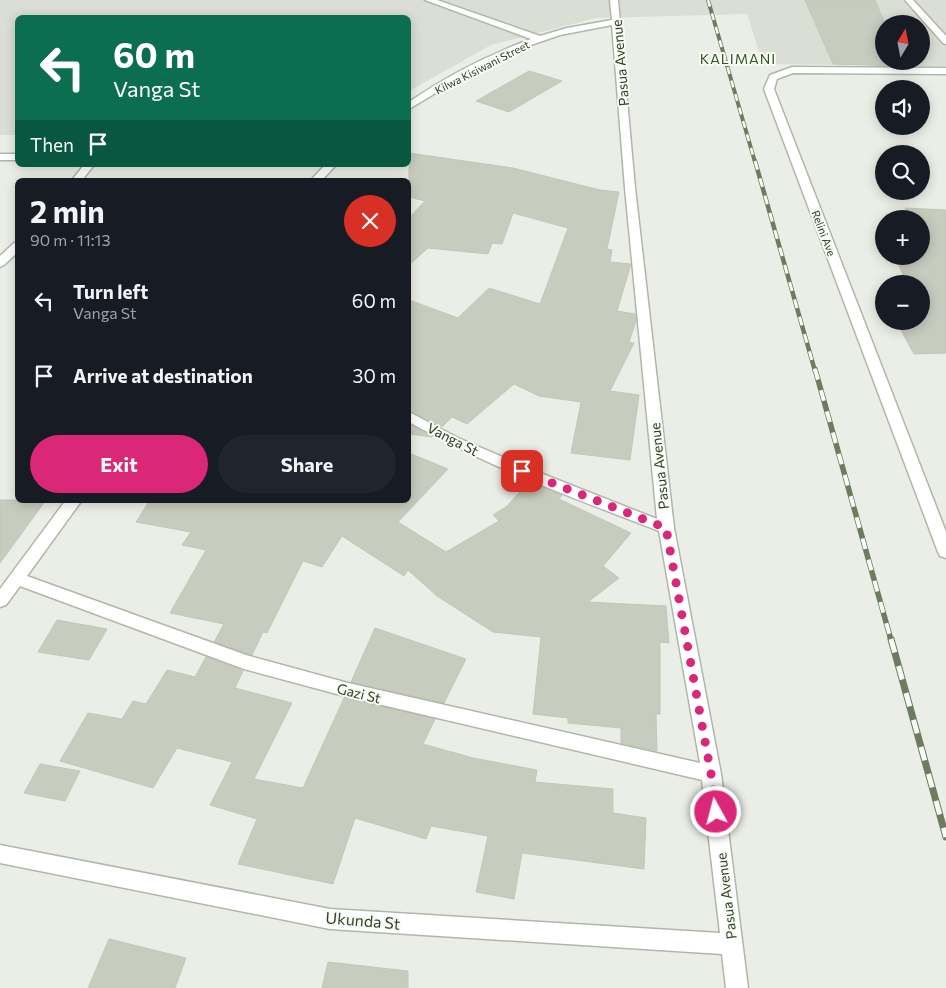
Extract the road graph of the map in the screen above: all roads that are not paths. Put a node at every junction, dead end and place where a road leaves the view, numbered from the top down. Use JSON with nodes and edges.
{"nodes":[{"id":1,"x":429,"y":0,"type":"edge"},
{"id":2,"x":614,"y":0,"type":"edge"},
{"id":3,"x":909,"y":0,"type":"edge"},
{"id":4,"x":616,"y":22,"type":"junction"},
{"id":5,"x":538,"y":38,"type":"junction"},
{"id":6,"x":946,"y":41,"type":"edge"},
{"id":7,"x":946,"y":71,"type":"edge"},
{"id":8,"x":411,"y":105,"type":"edge"},
{"id":9,"x":0,"y":157,"type":"edge"},
{"id":10,"x":15,"y":157,"type":"edge"},
{"id":11,"x":87,"y":167,"type":"edge"},
{"id":12,"x":329,"y":167,"type":"edge"},
{"id":13,"x":79,"y":178,"type":"edge"},
{"id":14,"x":318,"y":178,"type":"edge"},
{"id":15,"x":15,"y":248,"type":"edge"},
{"id":16,"x":0,"y":263,"type":"edge"},
{"id":17,"x":411,"y":417,"type":"edge"},
{"id":18,"x":72,"y":503,"type":"edge"},
{"id":19,"x":666,"y":528,"type":"junction"},
{"id":20,"x":946,"y":552,"type":"edge"},
{"id":21,"x":17,"y":579,"type":"junction"},
{"id":22,"x":0,"y":601,"type":"edge"},
{"id":23,"x":711,"y":774,"type":"junction"},
{"id":24,"x":0,"y":854,"type":"edge"},
{"id":25,"x":732,"y":944,"type":"junction"},
{"id":26,"x":737,"y":988,"type":"edge"}],
"edges":[{"from":1,"to":5,"type":"street"},
{"from":2,"to":4,"type":"street","name":"Pasua Avenue"},
{"from":3,"to":6,"type":"street"},
{"from":4,"to":5,"type":"street","name":"Kilwa Kisiwani Street"},
{"from":4,"to":19,"type":"street","name":"Pasua Avenue"},
{"from":5,"to":8,"type":"street","name":"Kilwa Kisiwani Street"},
{"from":7,"to":20,"type":"street","name":"Relini Ave"},
{"from":9,"to":10,"type":"street"},
{"from":11,"to":13,"type":"street"},
{"from":12,"to":14,"type":"street"},
{"from":15,"to":16,"type":"street"},
{"from":17,"to":19,"type":"street","name":"Vanga St"},
{"from":18,"to":21,"type":"street"},
{"from":19,"to":23,"type":"street","name":"Pasua Avenue"},
{"from":21,"to":22,"type":"street"},
{"from":21,"to":23,"type":"street","name":"Gazi St"},
{"from":23,"to":25,"type":"street","name":"Pasua Avenue"},
{"from":24,"to":25,"type":"street","name":"Ukunda St"},
{"from":25,"to":26,"type":"street","name":"Pasua Avenue"}]}
